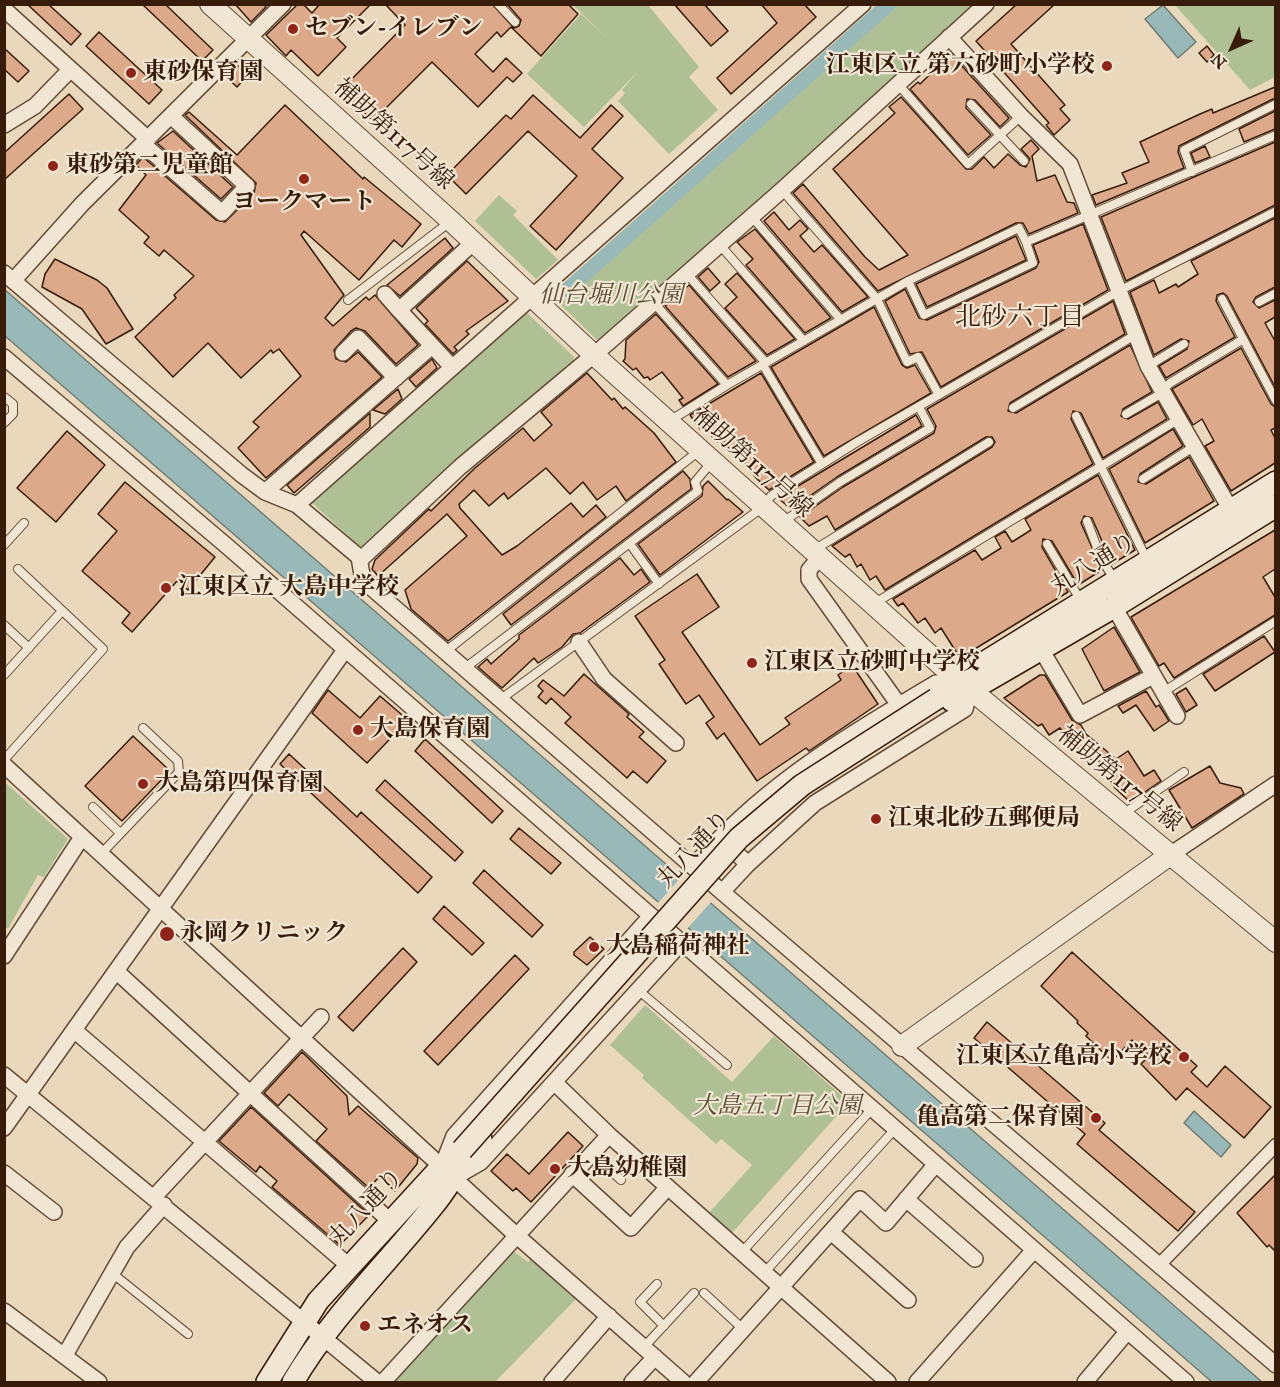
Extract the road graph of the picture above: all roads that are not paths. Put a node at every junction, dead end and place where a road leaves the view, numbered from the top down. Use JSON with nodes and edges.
{"nodes":[{"id":1,"x":210,"y":4,"type":"edge"},
{"id":2,"x":498,"y":4,"type":"edge"},
{"id":3,"x":863,"y":4,"type":"edge"},
{"id":4,"x":986,"y":4,"type":"edge"},
{"id":5,"x":278,"y":6,"type":"edge"},
{"id":6,"x":4,"y":9,"type":"edge"},
{"id":7,"x":515,"y":22,"type":"dead end"},
{"id":8,"x":949,"y":37,"type":"junction"},
{"id":9,"x":247,"y":38,"type":"junction"},
{"id":10,"x":70,"y":70,"type":"junction"},
{"id":11,"x":897,"y":83,"type":"junction"},
{"id":12,"x":971,"y":104,"type":"dead end"},
{"id":13,"x":1275,"y":104,"type":"edge"},
{"id":14,"x":171,"y":116,"type":"junction"},
{"id":15,"x":1021,"y":116,"type":"junction"},
{"id":16,"x":4,"y":125,"type":"edge"},
{"id":17,"x":1000,"y":135,"type":"junction"},
{"id":18,"x":1275,"y":135,"type":"edge"},
{"id":19,"x":146,"y":142,"type":"junction"},
{"id":20,"x":1024,"y":161,"type":"dead end"},
{"id":21,"x":1192,"y":172,"type":"junction"},
{"id":22,"x":782,"y":190,"type":"junction"},
{"id":23,"x":1275,"y":212,"type":"edge"},
{"id":24,"x":752,"y":217,"type":"junction"},
{"id":25,"x":1090,"y":217,"type":"junction"},
{"id":26,"x":451,"y":221,"type":"junction"},
{"id":27,"x":1026,"y":242,"type":"junction"},
{"id":28,"x":474,"y":243,"type":"junction"},
{"id":29,"x":720,"y":245,"type":"junction"},
{"id":30,"x":687,"y":273,"type":"junction"},
{"id":31,"x":9,"y":277,"type":"edge"},
{"id":32,"x":908,"y":281,"type":"junction"},
{"id":33,"x":1117,"y":292,"type":"junction"},
{"id":34,"x":1275,"y":293,"type":"edge"},
{"id":35,"x":385,"y":294,"type":"dead end"},
{"id":36,"x":531,"y":296,"type":"junction"},
{"id":37,"x":877,"y":299,"type":"junction"},
{"id":38,"x":1222,"y":299,"type":"dead end"},
{"id":39,"x":348,"y":300,"type":"dead end"},
{"id":40,"x":1259,"y":302,"type":"dead end"},
{"id":41,"x":654,"y":303,"type":"junction"},
{"id":42,"x":399,"y":310,"type":"junction"},
{"id":43,"x":841,"y":320,"type":"junction"},
{"id":44,"x":1135,"y":335,"type":"junction"},
{"id":45,"x":1242,"y":340,"type":"junction"},
{"id":46,"x":804,"y":341,"type":"junction"},
{"id":47,"x":1184,"y":344,"type":"dead end"},
{"id":48,"x":432,"y":346,"type":"junction"},
{"id":49,"x":343,"y":352,"type":"dead end"},
{"id":50,"x":592,"y":354,"type":"junction"},
{"id":51,"x":4,"y":357,"type":"edge"},
{"id":52,"x":764,"y":364,"type":"junction"},
{"id":53,"x":1148,"y":366,"type":"junction"},
{"id":54,"x":452,"y":367,"type":"junction"},
{"id":55,"x":396,"y":378,"type":"junction"},
{"id":56,"x":728,"y":385,"type":"junction"},
{"id":57,"x":1162,"y":390,"type":"junction"},
{"id":58,"x":939,"y":395,"type":"junction"},
{"id":59,"x":4,"y":397,"type":"edge"},
{"id":60,"x":1275,"y":401,"type":"edge"},
{"id":61,"x":918,"y":407,"type":"junction"},
{"id":62,"x":1013,"y":408,"type":"dead end"},
{"id":63,"x":1126,"y":414,"type":"dead end"},
{"id":64,"x":1076,"y":416,"type":"dead end"},
{"id":65,"x":1179,"y":419,"type":"junction"},
{"id":66,"x":668,"y":422,"type":"junction"},
{"id":67,"x":4,"y":423,"type":"edge"},
{"id":68,"x":989,"y":442,"type":"dead end"},
{"id":69,"x":1195,"y":446,"type":"junction"},
{"id":70,"x":706,"y":456,"type":"junction"},
{"id":71,"x":822,"y":464,"type":"junction"},
{"id":72,"x":1101,"y":466,"type":"junction"},
{"id":73,"x":1143,"y":479,"type":"dead end"},
{"id":74,"x":1275,"y":482,"type":"edge"},
{"id":75,"x":265,"y":492,"type":"junction"},
{"id":76,"x":297,"y":505,"type":"junction"},
{"id":77,"x":1275,"y":506,"type":"edge"},
{"id":78,"x":763,"y":507,"type":"junction"},
{"id":79,"x":1236,"y":518,"type":"junction"},
{"id":80,"x":1087,"y":521,"type":"dead end"},
{"id":81,"x":24,"y":523,"type":"dead end"},
{"id":82,"x":782,"y":523,"type":"junction"},
{"id":83,"x":630,"y":544,"type":"junction"},
{"id":84,"x":1047,"y":544,"type":"dead end"},
{"id":85,"x":4,"y":545,"type":"edge"},
{"id":86,"x":816,"y":554,"type":"junction"},
{"id":87,"x":360,"y":560,"type":"junction"},
{"id":88,"x":1148,"y":561,"type":"junction"},
{"id":89,"x":18,"y":570,"type":"dead end"},
{"id":90,"x":1115,"y":581,"type":"junction"},
{"id":91,"x":659,"y":584,"type":"junction"},
{"id":92,"x":1082,"y":603,"type":"junction"},
{"id":93,"x":873,"y":605,"type":"junction"},
{"id":94,"x":1114,"y":607,"type":"junction"},
{"id":95,"x":62,"y":610,"type":"junction"},
{"id":96,"x":1275,"y":621,"type":"edge"},
{"id":97,"x":4,"y":625,"type":"edge"},
{"id":98,"x":579,"y":642,"type":"junction"},
{"id":99,"x":29,"y":648,"type":"junction"},
{"id":100,"x":345,"y":650,"type":"junction"},
{"id":101,"x":446,"y":651,"type":"junction"},
{"id":102,"x":1042,"y":651,"type":"junction"},
{"id":103,"x":465,"y":668,"type":"junction"},
{"id":104,"x":4,"y":675,"type":"edge"},
{"id":105,"x":1154,"y":676,"type":"junction"},
{"id":106,"x":965,"y":686,"type":"junction"},
{"id":107,"x":1162,"y":692,"type":"junction"},
{"id":108,"x":501,"y":699,"type":"junction"},
{"id":109,"x":899,"y":705,"type":"junction"},
{"id":110,"x":1177,"y":716,"type":"dead end"},
{"id":111,"x":143,"y":728,"type":"dead end"},
{"id":112,"x":676,"y":744,"type":"dead end"},
{"id":113,"x":4,"y":760,"type":"edge"},
{"id":114,"x":4,"y":765,"type":"edge"},
{"id":115,"x":1184,"y":772,"type":"dead end"},
{"id":116,"x":1275,"y":784,"type":"edge"},
{"id":117,"x":93,"y":807,"type":"dead end"},
{"id":118,"x":1121,"y":815,"type":"junction"},
{"id":119,"x":120,"y":833,"type":"junction"},
{"id":120,"x":82,"y":837,"type":"junction"},
{"id":121,"x":720,"y":838,"type":"junction"},
{"id":122,"x":100,"y":854,"type":"junction"},
{"id":123,"x":1170,"y":855,"type":"junction"},
{"id":124,"x":748,"y":864,"type":"junction"},
{"id":125,"x":693,"y":866,"type":"junction"},
{"id":126,"x":722,"y":892,"type":"junction"},
{"id":127,"x":160,"y":908,"type":"junction"},
{"id":128,"x":650,"y":917,"type":"junction"},
{"id":129,"x":1275,"y":942,"type":"edge"},
{"id":130,"x":681,"y":943,"type":"junction"},
{"id":131,"x":4,"y":956,"type":"edge"},
{"id":132,"x":116,"y":971,"type":"junction"},
{"id":133,"x":638,"y":990,"type":"junction"},
{"id":134,"x":321,"y":1017,"type":"dead end"},
{"id":135,"x":74,"y":1030,"type":"junction"},
{"id":136,"x":302,"y":1038,"type":"junction"},
{"id":137,"x":902,"y":1046,"type":"junction"},
{"id":138,"x":727,"y":1065,"type":"dead end"},
{"id":139,"x":4,"y":1076,"type":"edge"},
{"id":140,"x":555,"y":1083,"type":"junction"},
{"id":141,"x":249,"y":1093,"type":"junction"},
{"id":142,"x":28,"y":1094,"type":"junction"},
{"id":143,"x":872,"y":1108,"type":"junction"},
{"id":144,"x":4,"y":1128,"type":"edge"},
{"id":145,"x":895,"y":1129,"type":"junction"},
{"id":146,"x":609,"y":1135,"type":"junction"},
{"id":147,"x":204,"y":1142,"type":"junction"},
{"id":148,"x":1275,"y":1145,"type":"edge"},
{"id":149,"x":592,"y":1153,"type":"junction"},
{"id":150,"x":936,"y":1164,"type":"junction"},
{"id":151,"x":448,"y":1171,"type":"junction"},
{"id":152,"x":4,"y":1173,"type":"edge"},
{"id":153,"x":572,"y":1174,"type":"junction"},
{"id":154,"x":621,"y":1180,"type":"dead end"},
{"id":155,"x":668,"y":1187,"type":"junction"},
{"id":156,"x":906,"y":1199,"type":"junction"},
{"id":157,"x":159,"y":1201,"type":"junction"},
{"id":158,"x":54,"y":1212,"type":"dead end"},
{"id":159,"x":390,"y":1221,"type":"junction"},
{"id":160,"x":831,"y":1232,"type":"junction"},
{"id":161,"x":516,"y":1235,"type":"junction"},
{"id":162,"x":1034,"y":1250,"type":"junction"},
{"id":163,"x":742,"y":1252,"type":"junction"},
{"id":164,"x":975,"y":1259,"type":"dead end"},
{"id":165,"x":1160,"y":1264,"type":"junction"},
{"id":166,"x":348,"y":1265,"type":"junction"},
{"id":167,"x":111,"y":1272,"type":"junction"},
{"id":168,"x":764,"y":1273,"type":"junction"},
{"id":169,"x":657,"y":1284,"type":"dead end"},
{"id":170,"x":781,"y":1289,"type":"junction"},
{"id":171,"x":694,"y":1293,"type":"dead end"},
{"id":172,"x":704,"y":1293,"type":"dead end"},
{"id":173,"x":908,"y":1300,"type":"dead end"},
{"id":174,"x":4,"y":1311,"type":"edge"},
{"id":175,"x":609,"y":1316,"type":"junction"},
{"id":176,"x":304,"y":1320,"type":"junction"},
{"id":177,"x":664,"y":1326,"type":"junction"},
{"id":178,"x":744,"y":1330,"type":"junction"},
{"id":179,"x":1127,"y":1332,"type":"junction"},
{"id":180,"x":188,"y":1334,"type":"dead end"},
{"id":181,"x":322,"y":1338,"type":"junction"},
{"id":182,"x":650,"y":1352,"type":"junction"},
{"id":183,"x":65,"y":1355,"type":"junction"},
{"id":184,"x":1275,"y":1365,"type":"edge"},
{"id":185,"x":80,"y":1377,"type":"edge"},
{"id":186,"x":99,"y":1383,"type":"edge"},
{"id":187,"x":267,"y":1383,"type":"edge"},
{"id":188,"x":293,"y":1383,"type":"edge"},
{"id":189,"x":377,"y":1383,"type":"edge"},
{"id":190,"x":383,"y":1383,"type":"edge"},
{"id":191,"x":552,"y":1383,"type":"edge"},
{"id":192,"x":632,"y":1383,"type":"edge"},
{"id":193,"x":683,"y":1383,"type":"edge"},
{"id":194,"x":696,"y":1383,"type":"edge"},
{"id":195,"x":888,"y":1383,"type":"edge"},
{"id":196,"x":917,"y":1383,"type":"edge"},
{"id":197,"x":1085,"y":1383,"type":"edge"},
{"id":198,"x":1186,"y":1383,"type":"edge"}],
"edges":[{"from":1,"to":9,"type":"street","name":"補助第117号線"},
{"from":2,"to":7,"type":"lane"},
{"from":3,"to":36,"type":"street"},
{"from":4,"to":8,"type":"street"},
{"from":5,"to":9,"type":"street"},
{"from":6,"to":10,"type":"street"},
{"from":8,"to":11,"type":"street"},
{"from":8,"to":15,"type":"street"},
{"from":9,"to":14,"type":"street"},
{"from":9,"to":26,"type":"street","name":"補助第117号線"},
{"from":10,"to":16,"type":"street"},
{"from":10,"to":19,"type":"street"},
{"from":11,"to":17,"type":"lane"},
{"from":11,"to":22,"type":"street"},
{"from":12,"to":17,"type":"lane"},
{"from":13,"to":21,"type":"lane"},
{"from":14,"to":19,"type":"street"},
{"from":14,"to":19,"type":"street"},
{"from":15,"to":17,"type":"lane"},
{"from":15,"to":25,"type":"street"},
{"from":17,"to":20,"type":"lane"},
{"from":18,"to":21,"type":"lane"},
{"from":19,"to":31,"type":"street"},
{"from":21,"to":25,"type":"lane"},
{"from":22,"to":24,"type":"street"},
{"from":22,"to":37,"type":"lane"},
{"from":23,"to":33,"type":"lane"},
{"from":24,"to":29,"type":"street"},
{"from":24,"to":43,"type":"lane"},
{"from":25,"to":27,"type":"lane"},
{"from":25,"to":33,"type":"street"},
{"from":26,"to":28,"type":"street","name":"補助第117号線"},
{"from":26,"to":39,"type":"lane"},
{"from":27,"to":32,"type":"lane"},
{"from":27,"to":32,"type":"lane"},
{"from":28,"to":36,"type":"street","name":"補助第117号線"},
{"from":28,"to":42,"type":"street"},
{"from":29,"to":30,"type":"street"},
{"from":29,"to":46,"type":"lane"},
{"from":30,"to":41,"type":"street"},
{"from":30,"to":52,"type":"lane"},
{"from":31,"to":75,"type":"street"},
{"from":32,"to":37,"type":"lane"},
{"from":33,"to":44,"type":"street"},
{"from":33,"to":58,"type":"lane"},
{"from":34,"to":40,"type":"lane"},
{"from":35,"to":42,"type":"street"},
{"from":36,"to":50,"type":"street","name":"補助第117号線"},
{"from":36,"to":54,"type":"street"},
{"from":37,"to":43,"type":"lane"},
{"from":37,"to":58,"type":"lane"},
{"from":38,"to":45,"type":"lane"},
{"from":41,"to":50,"type":"street"},
{"from":41,"to":56,"type":"lane"},
{"from":42,"to":48,"type":"street"},
{"from":43,"to":46,"type":"lane"},
{"from":44,"to":53,"type":"street"},
{"from":44,"to":62,"type":"lane"},
{"from":45,"to":57,"type":"lane"},
{"from":45,"to":60,"type":"lane"},
{"from":46,"to":52,"type":"lane"},
{"from":47,"to":53,"type":"lane"},
{"from":48,"to":54,"type":"street"},
{"from":48,"to":55,"type":"street"},
{"from":49,"to":55,"type":"street"},
{"from":50,"to":66,"type":"street","name":"補助第117号線"},
{"from":50,"to":87,"type":"street"},
{"from":51,"to":100,"type":"street"},
{"from":52,"to":56,"type":"lane"},
{"from":52,"to":71,"type":"lane"},
{"from":53,"to":57,"type":"street"},
{"from":54,"to":76,"type":"street"},
{"from":55,"to":75,"type":"street"},
{"from":56,"to":66,"type":"lane"},
{"from":57,"to":63,"type":"lane"},
{"from":57,"to":65,"type":"street"},
{"from":58,"to":61,"type":"lane"},
{"from":59,"to":67,"type":"lane"},
{"from":61,"to":71,"type":"lane"},
{"from":61,"to":82,"type":"lane"},
{"from":64,"to":72,"type":"lane"},
{"from":65,"to":69,"type":"street"},
{"from":65,"to":72,"type":"lane"},
{"from":66,"to":70,"type":"street","name":"補助第117号線"},
{"from":68,"to":86,"type":"lane"},
{"from":69,"to":73,"type":"lane"},
{"from":69,"to":79,"type":"street"},
{"from":70,"to":78,"type":"street","name":"補助第117号線"},
{"from":70,"to":83,"type":"lane"},
{"from":70,"to":101,"type":"lane"},
{"from":71,"to":78,"type":"lane"},
{"from":72,"to":88,"type":"lane"},
{"from":72,"to":93,"type":"lane"},
{"from":74,"to":79,"type":"main road","name":"丸八通り"},
{"from":75,"to":76,"type":"street"},
{"from":76,"to":87,"type":"street"},
{"from":77,"to":79,"type":"main road","name":"丸八通り"},
{"from":78,"to":82,"type":"street","name":"補助第117号線"},
{"from":78,"to":91,"type":"lane"},
{"from":79,"to":88,"type":"main road","name":"丸八通り"},
{"from":79,"to":94,"type":"main road","name":"丸八通り"},
{"from":80,"to":90,"type":"lane"},
{"from":81,"to":85,"type":"lane"},
{"from":82,"to":86,"type":"street","name":"補助第117号線"},
{"from":83,"to":91,"type":"lane"},
{"from":83,"to":103,"type":"lane"},
{"from":84,"to":92,"type":"lane"},
{"from":86,"to":93,"type":"street","name":"補助第117号線"},
{"from":86,"to":109,"type":"street"},
{"from":87,"to":101,"type":"street"},
{"from":88,"to":90,"type":"main road","name":"丸八通り"},
{"from":89,"to":95,"type":"lane"},
{"from":90,"to":92,"type":"main road","name":"丸八通り"},
{"from":91,"to":98,"type":"lane"},
{"from":92,"to":106,"type":"main road","name":"丸八通り"},
{"from":93,"to":106,"type":"street","name":"補助第117号線"},
{"from":94,"to":102,"type":"main road","name":"丸八通り"},
{"from":94,"to":105,"type":"street"},
{"from":95,"to":99,"type":"lane"},
{"from":95,"to":113,"type":"lane"},
{"from":96,"to":107,"type":"lane"},
{"from":97,"to":99,"type":"lane"},
{"from":98,"to":108,"type":"lane"},
{"from":98,"to":112,"type":"street"},
{"from":99,"to":104,"type":"lane"},
{"from":100,"to":127,"type":"street"},
{"from":100,"to":128,"type":"street"},
{"from":101,"to":103,"type":"street"},
{"from":102,"to":105,"type":"street"},
{"from":102,"to":106,"type":"main road","name":"丸八通り"},
{"from":103,"to":108,"type":"street"},
{"from":105,"to":107,"type":"street"},
{"from":106,"to":109,"type":"street"},
{"from":106,"to":118,"type":"street","name":"補助第117号線"},
{"from":106,"to":124,"type":"street"},
{"from":106,"to":151,"type":"main road","name":"丸八通り"},
{"from":107,"to":110,"type":"street"},
{"from":108,"to":125,"type":"street"},
{"from":109,"to":121,"type":"street"},
{"from":111,"to":119,"type":"lane"},
{"from":114,"to":120,"type":"street"},
{"from":115,"to":118,"type":"lane"},
{"from":116,"to":123,"type":"street"},
{"from":117,"to":119,"type":"lane"},
{"from":118,"to":123,"type":"street","name":"補助第117号線"},
{"from":119,"to":122,"type":"lane"},
{"from":120,"to":122,"type":"street"},
{"from":120,"to":131,"type":"street"},
{"from":121,"to":124,"type":"street"},
{"from":121,"to":125,"type":"street"},
{"from":122,"to":127,"type":"street"},
{"from":123,"to":129,"type":"street","name":"補助第117号線"},
{"from":123,"to":137,"type":"street"},
{"from":124,"to":126,"type":"street"},
{"from":125,"to":126,"type":"street"},
{"from":126,"to":137,"type":"street"},
{"from":127,"to":132,"type":"street"},
{"from":127,"to":136,"type":"street"},
{"from":128,"to":130,"type":"street"},
{"from":128,"to":151,"type":"street"},
{"from":130,"to":133,"type":"street"},
{"from":130,"to":143,"type":"street"},
{"from":132,"to":135,"type":"street"},
{"from":132,"to":141,"type":"street"},
{"from":133,"to":138,"type":"lane"},
{"from":133,"to":140,"type":"street"},
{"from":134,"to":136,"type":"street"},
{"from":135,"to":142,"type":"street"},
{"from":135,"to":147,"type":"street"},
{"from":136,"to":141,"type":"street"},
{"from":136,"to":151,"type":"street"},
{"from":137,"to":165,"type":"street"},
{"from":139,"to":142,"type":"street"},
{"from":140,"to":146,"type":"street"},
{"from":140,"to":151,"type":"street"},
{"from":141,"to":147,"type":"street"},
{"from":141,"to":159,"type":"street"},
{"from":142,"to":144,"type":"street"},
{"from":142,"to":157,"type":"street"},
{"from":143,"to":145,"type":"street"},
{"from":143,"to":163,"type":"lane"},
{"from":145,"to":150,"type":"street"},
{"from":145,"to":168,"type":"lane"},
{"from":146,"to":149,"type":"street"},
{"from":146,"to":155,"type":"street"},
{"from":147,"to":157,"type":"street"},
{"from":147,"to":166,"type":"street"},
{"from":148,"to":165,"type":"street"},
{"from":149,"to":153,"type":"street"},
{"from":149,"to":154,"type":"lane"},
{"from":150,"to":156,"type":"street"},
{"from":150,"to":162,"type":"street"},
{"from":151,"to":159,"type":"main road","name":"丸八通り"},
{"from":151,"to":161,"type":"street"},
{"from":151,"to":181,"type":"main road","name":"丸八通り"},
{"from":152,"to":158,"type":"street"},
{"from":153,"to":155,"type":"street"},
{"from":153,"to":161,"type":"street"},
{"from":155,"to":163,"type":"street"},
{"from":156,"to":160,"type":"street"},
{"from":156,"to":164,"type":"street"},
{"from":157,"to":167,"type":"street"},
{"from":157,"to":176,"type":"street"},
{"from":159,"to":166,"type":"main road","name":"丸八通り"},
{"from":160,"to":170,"type":"street"},
{"from":160,"to":173,"type":"street"},
{"from":161,"to":175,"type":"street"},
{"from":161,"to":190,"type":"street"},
{"from":162,"to":179,"type":"street"},
{"from":162,"to":196,"type":"street"},
{"from":163,"to":168,"type":"street"},
{"from":165,"to":184,"type":"street"},
{"from":166,"to":176,"type":"main road","name":"丸八通り"},
{"from":167,"to":180,"type":"lane"},
{"from":167,"to":183,"type":"street"},
{"from":168,"to":170,"type":"street"},
{"from":169,"to":177,"type":"lane"},
{"from":170,"to":178,"type":"street"},
{"from":170,"to":195,"type":"street"},
{"from":171,"to":177,"type":"lane"},
{"from":172,"to":178,"type":"lane"},
{"from":174,"to":183,"type":"street"},
{"from":175,"to":182,"type":"street"},
{"from":175,"to":191,"type":"street"},
{"from":176,"to":181,"type":"street"},
{"from":176,"to":187,"type":"main road","name":"丸八通り"},
{"from":177,"to":182,"type":"lane"},
{"from":178,"to":194,"type":"street"},
{"from":179,"to":197,"type":"street"},
{"from":179,"to":198,"type":"street"},
{"from":181,"to":188,"type":"main road","name":"丸八通り"},
{"from":181,"to":189,"type":"street"},
{"from":182,"to":192,"type":"street"},
{"from":182,"to":193,"type":"street"},
{"from":183,"to":185,"type":"street"},
{"from":185,"to":186,"type":"street"}]}
